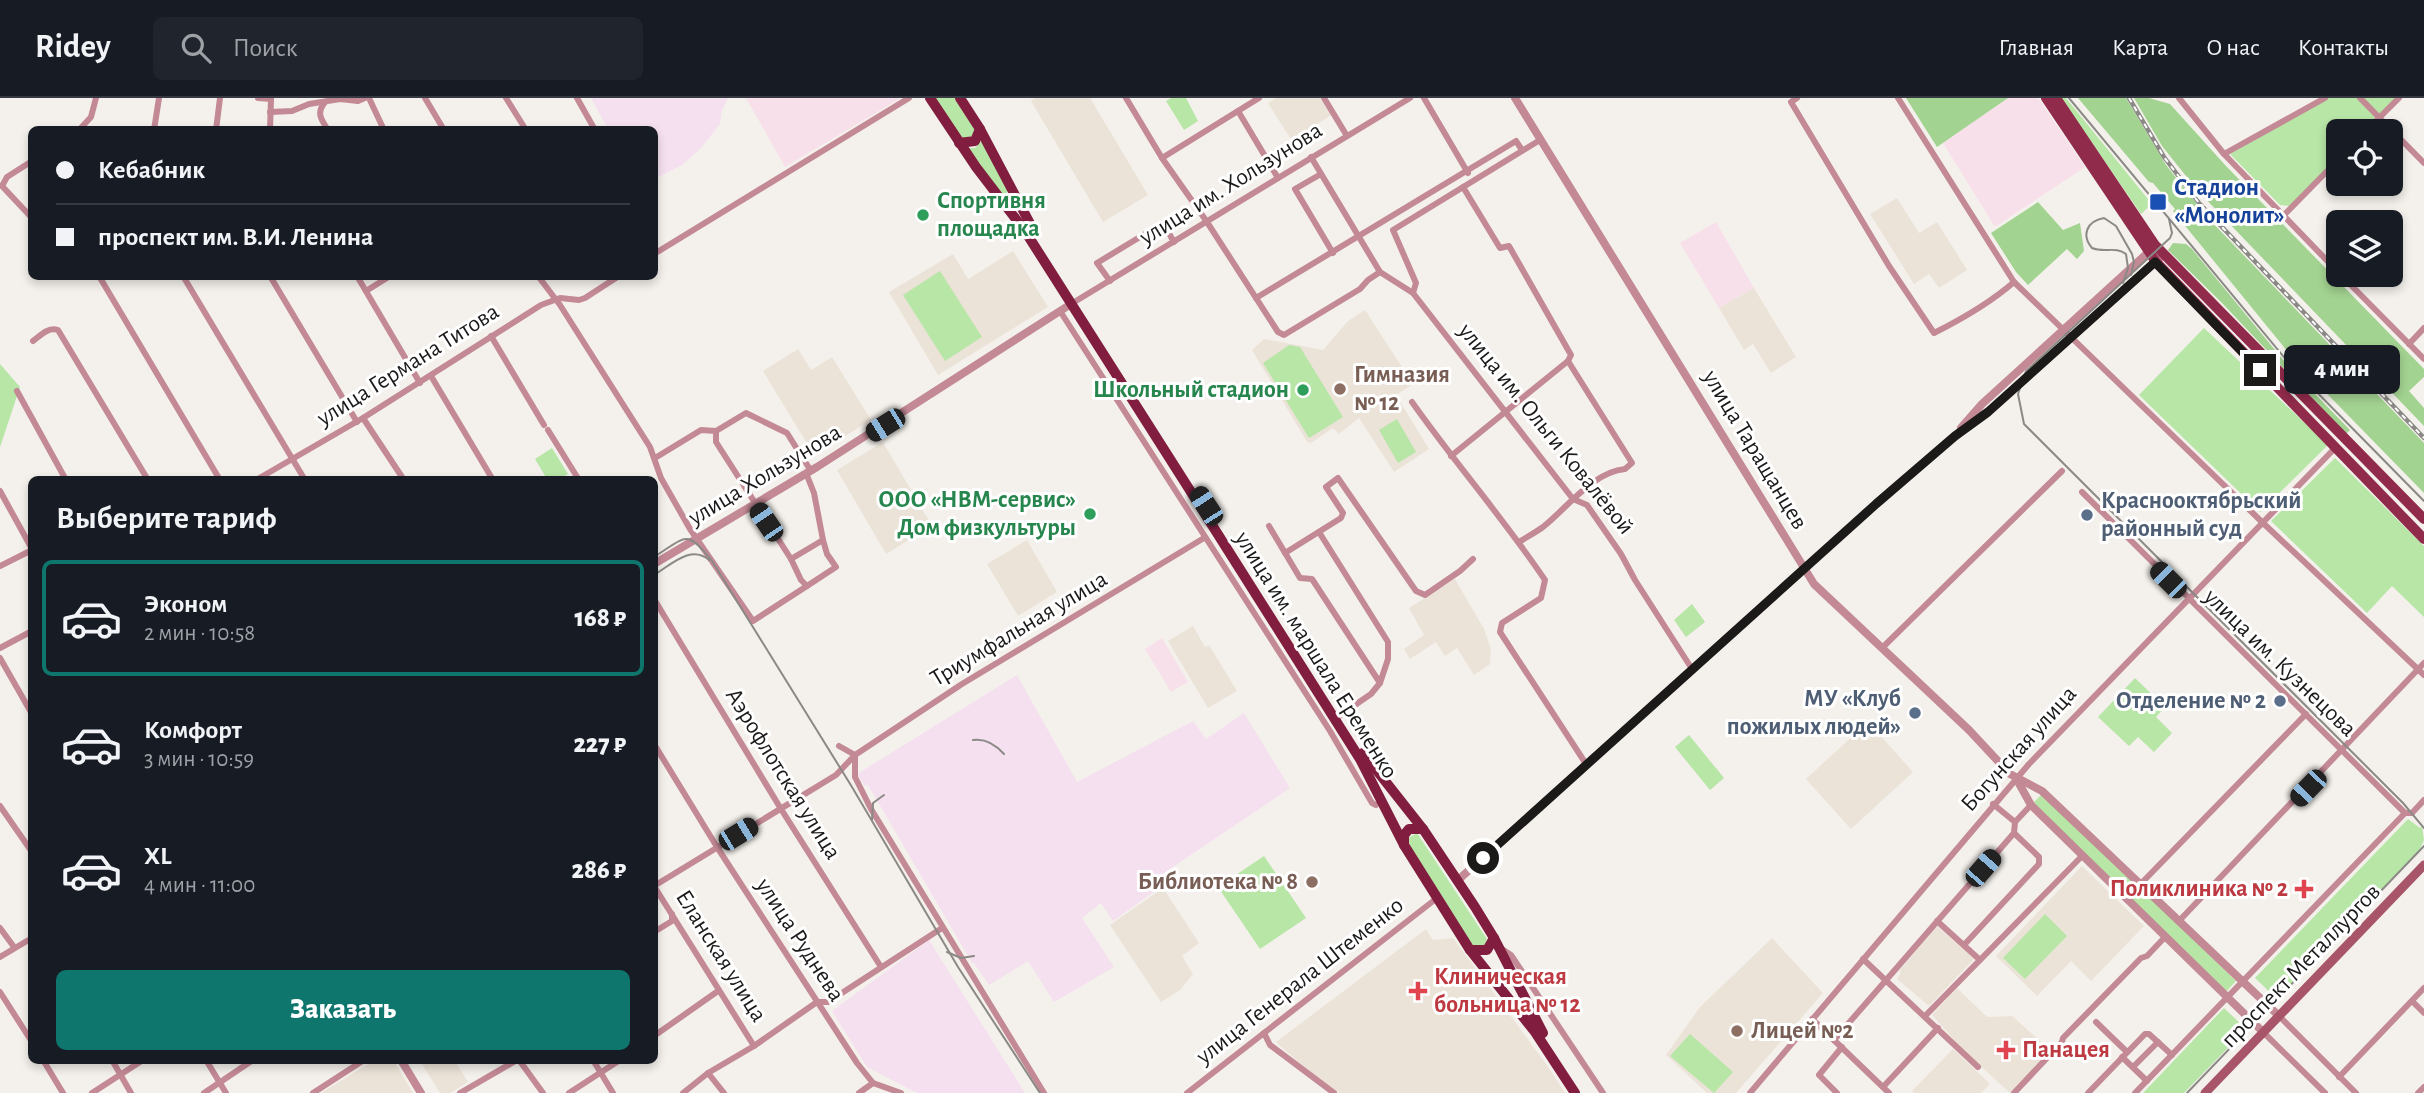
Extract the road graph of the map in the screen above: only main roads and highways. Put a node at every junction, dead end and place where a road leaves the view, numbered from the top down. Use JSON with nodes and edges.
{"nodes":[{"id":1,"x":930,"y":98,"type":"edge"},
{"id":2,"x":960,"y":98,"type":"edge"},
{"id":3,"x":2046,"y":98,"type":"edge"},
{"id":4,"x":2056,"y":98,"type":"edge"},
{"id":5,"x":980,"y":129,"type":"junction"},
{"id":6,"x":958,"y":143,"type":"junction"},
{"id":7,"x":2156,"y":253,"type":"junction"},
{"id":8,"x":1074,"y":302,"type":"junction"},
{"id":9,"x":2344,"y":438,"type":"junction"},
{"id":10,"x":2335,"y":448,"type":"junction"},
{"id":11,"x":2424,"y":519,"type":"edge"},
{"id":12,"x":2424,"y":539,"type":"edge"},
{"id":13,"x":1423,"y":829,"type":"junction"},
{"id":14,"x":1404,"y":845,"type":"junction"},
{"id":15,"x":2424,"y":866,"type":"edge"},
{"id":16,"x":1497,"y":943,"type":"junction"},
{"id":17,"x":1470,"y":950,"type":"junction"},
{"id":18,"x":1575,"y":1093,"type":"edge"},
{"id":19,"x":1581,"y":1093,"type":"edge"},
{"id":20,"x":2205,"y":1093,"type":"edge"}],
"edges":[{"from":1,"to":6,"type":"highway","name":"улица им. маршала Еременко"},
{"from":2,"to":5,"type":"highway","name":"улица им. маршала Еременко"},
{"from":3,"to":7,"type":"main road"},
{"from":4,"to":7,"type":"main road"},
{"from":5,"to":6,"type":"highway"},
{"from":5,"to":8,"type":"highway","name":"улица им. маршала Еременко"},
{"from":6,"to":8,"type":"highway","name":"улица им. маршала Еременко"},
{"from":7,"to":9,"type":"main road"},
{"from":7,"to":10,"type":"main road"},
{"from":8,"to":13,"type":"highway","name":"улица им. маршала Еременко"},
{"from":8,"to":14,"type":"highway","name":"улица им. маршала Еременко"},
{"from":9,"to":10,"type":"main road"},
{"from":9,"to":11,"type":"main road"},
{"from":10,"to":12,"type":"main road"},
{"from":13,"to":14,"type":"highway"},
{"from":13,"to":16,"type":"highway","name":"улица им. маршала Еременко"},
{"from":14,"to":17,"type":"highway","name":"улица им. маршала Еременко"},
{"from":15,"to":20,"type":"main road","name":"проспект Металлургов"},
{"from":16,"to":17,"type":"highway"},
{"from":16,"to":19,"type":"highway","name":"улица им. маршала Еременко"},
{"from":17,"to":18,"type":"highway","name":"улица им. маршала Еременко"}]}
